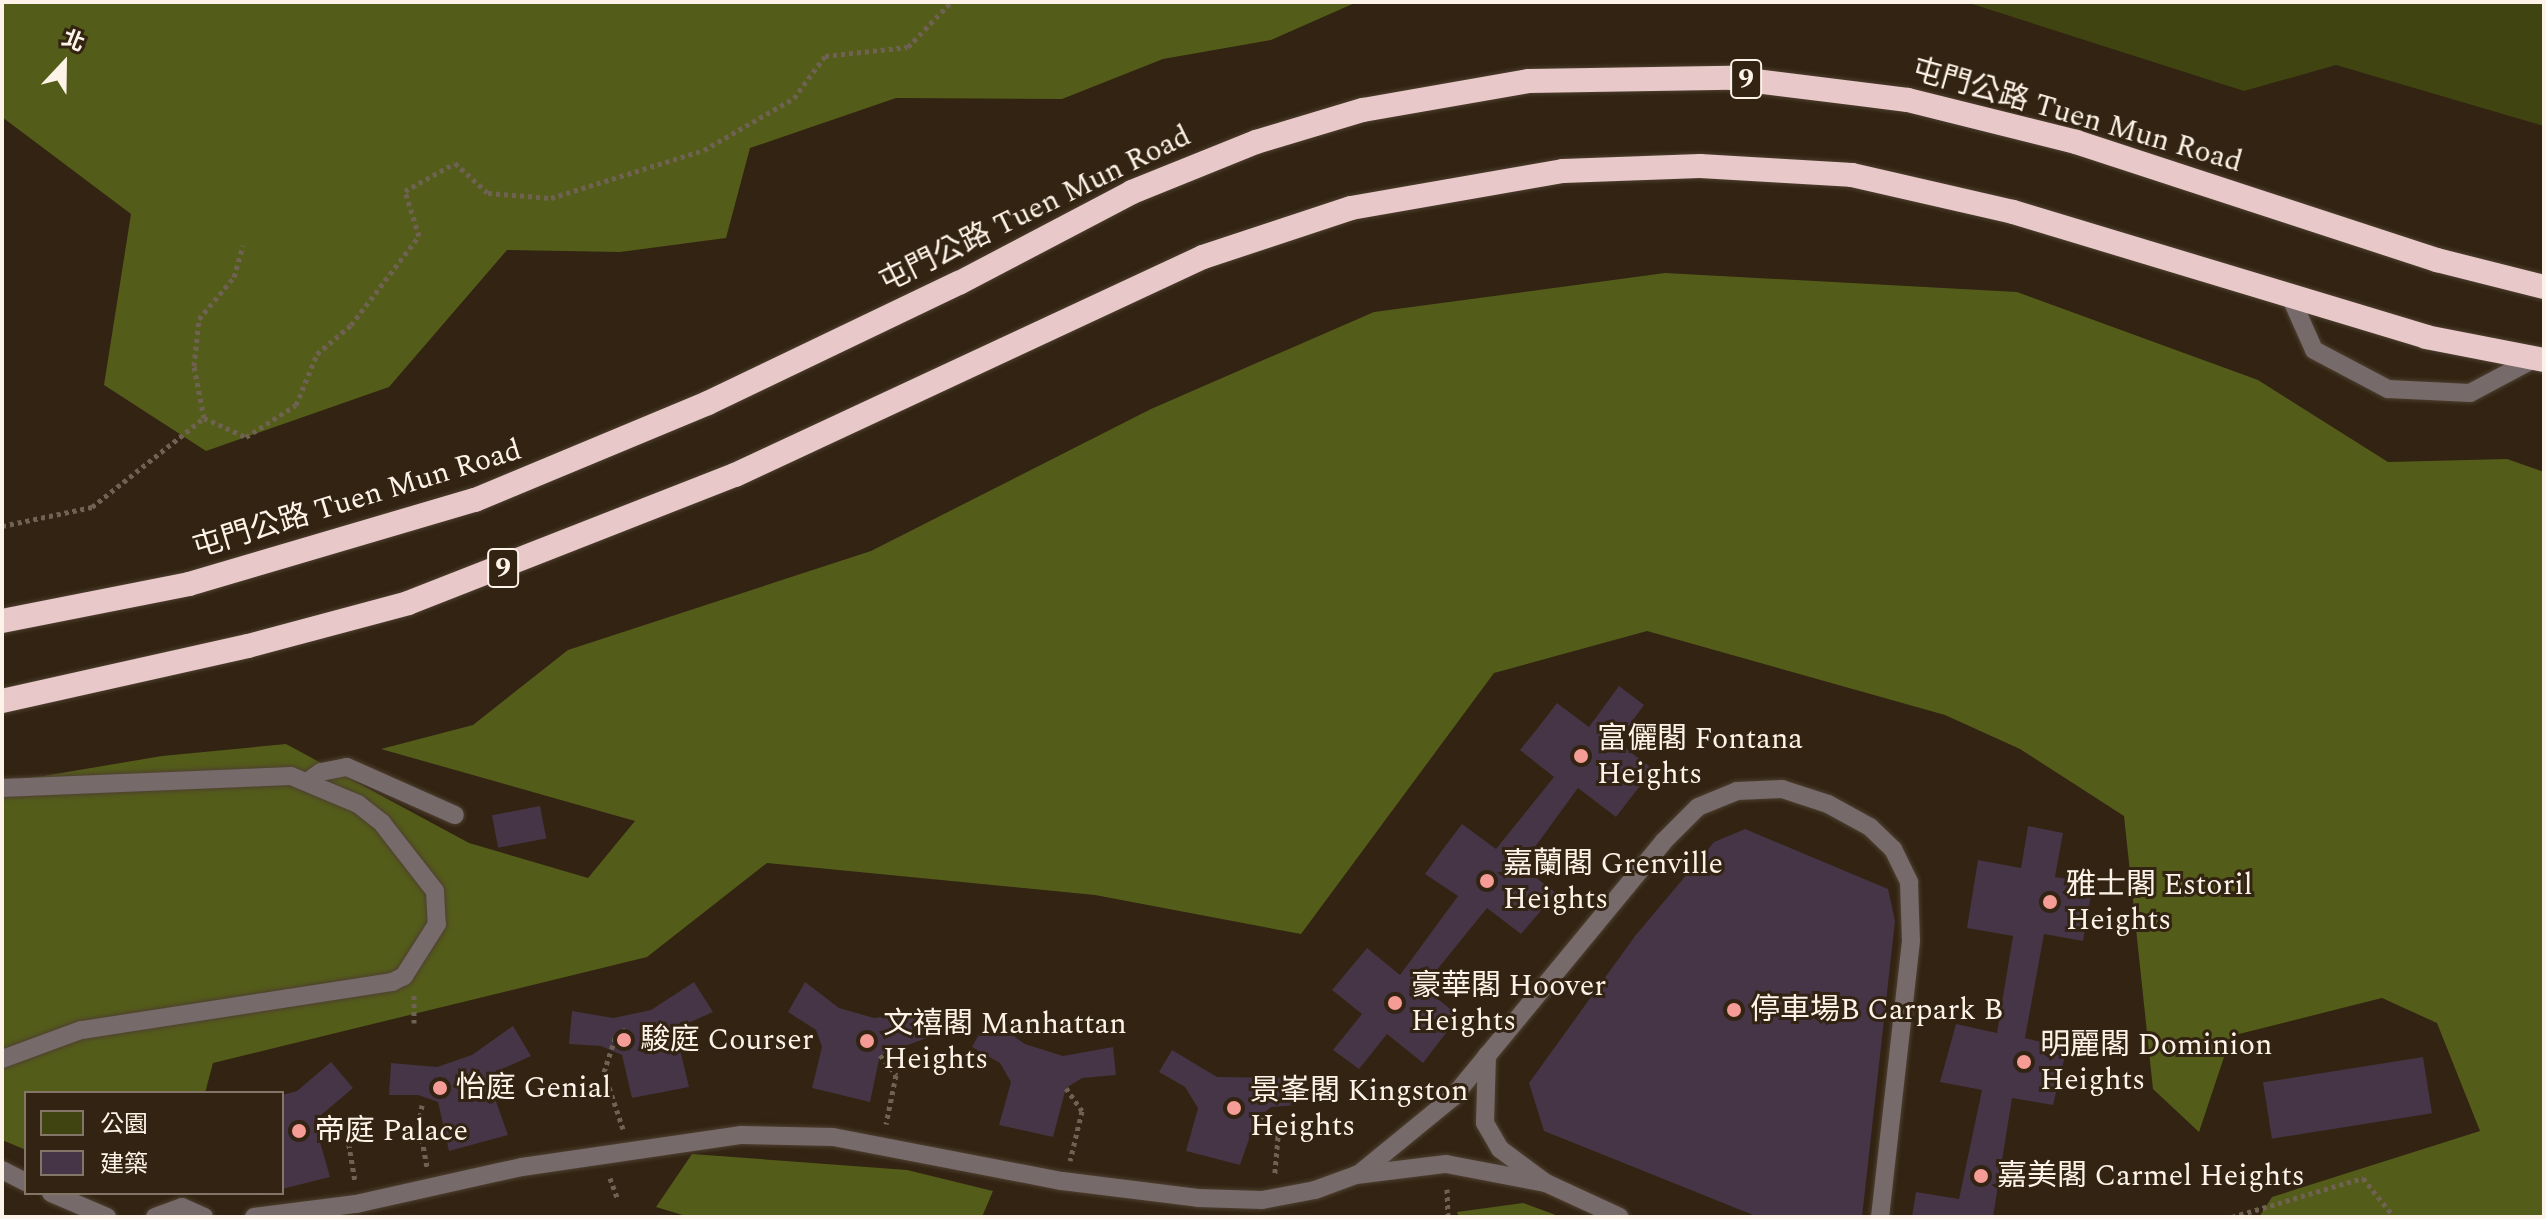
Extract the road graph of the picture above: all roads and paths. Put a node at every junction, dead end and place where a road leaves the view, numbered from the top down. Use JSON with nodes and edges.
{"nodes":[{"id":1,"x":951,"y":2,"type":"edge"},
{"id":2,"x":243,"y":245,"type":"dead end"},
{"id":3,"x":2544,"y":287,"type":"edge"},
{"id":4,"x":2290,"y":296,"type":"junction"},
{"id":5,"x":2540,"y":359,"type":"edge"},
{"id":6,"x":204,"y":418,"type":"junction"},
{"id":7,"x":2,"y":526,"type":"edge"},
{"id":8,"x":2,"y":621,"type":"edge"},
{"id":9,"x":2,"y":701,"type":"edge"},
{"id":10,"x":307,"y":782,"type":"junction"},
{"id":11,"x":2,"y":788,"type":"edge"},
{"id":12,"x":455,"y":815,"type":"dead end"},
{"id":13,"x":626,"y":1029,"type":"dead end"},
{"id":14,"x":880,"y":1055,"type":"dead end"},
{"id":15,"x":1487,"y":1055,"type":"junction"},
{"id":16,"x":2,"y":1059,"type":"edge"},
{"id":17,"x":1066,"y":1088,"type":"dead end"},
{"id":18,"x":422,"y":1105,"type":"dead end"},
{"id":19,"x":326,"y":1114,"type":"dead end"},
{"id":20,"x":1262,"y":1115,"type":"dead end"},
{"id":21,"x":885,"y":1129,"type":"dead end"},
{"id":22,"x":625,"y":1134,"type":"dead end"},
{"id":23,"x":1070,"y":1162,"type":"dead end"},
{"id":24,"x":605,"y":1166,"type":"dead end"},
{"id":25,"x":2,"y":1170,"type":"edge"},
{"id":26,"x":428,"y":1174,"type":"dead end"},
{"id":27,"x":1356,"y":1175,"type":"junction"},
{"id":28,"x":24,"y":1181,"type":"edge"},
{"id":29,"x":1274,"y":1183,"type":"dead end"},
{"id":30,"x":1546,"y":1183,"type":"junction"},
{"id":31,"x":357,"y":1190,"type":"dead end"},
{"id":32,"x":56,"y":1195,"type":"edge"},
{"id":33,"x":618,"y":1200,"type":"dead end"},
{"id":34,"x":1262,"y":1209,"type":"edge"},
{"id":35,"x":1880,"y":1214,"type":"edge"},
{"id":36,"x":107,"y":1217,"type":"edge"},
{"id":37,"x":155,"y":1217,"type":"edge"},
{"id":38,"x":204,"y":1217,"type":"edge"},
{"id":39,"x":254,"y":1217,"type":"edge"},
{"id":40,"x":1620,"y":1217,"type":"edge"},
{"id":41,"x":2232,"y":1217,"type":"edge"},
{"id":42,"x":2394,"y":1217,"type":"edge"}],
"edges":[{"from":1,"to":6,"type":"path"},
{"from":2,"to":6,"type":"path"},
{"from":3,"to":8,"type":"highway","name":"屯門公路 Tuen Mun Road","number":"9"},
{"from":4,"to":5,"type":"highway","number":"9"},
{"from":4,"to":5,"type":"lane"},
{"from":4,"to":9,"type":"highway","number":"9"},
{"from":6,"to":7,"type":"path"},
{"from":10,"to":11,"type":"lane"},
{"from":10,"to":12,"type":"lane"},
{"from":10,"to":16,"type":"lane"},
{"from":13,"to":22,"type":"path"},
{"from":14,"to":21,"type":"path"},
{"from":15,"to":27,"type":"lane"},
{"from":15,"to":30,"type":"lane"},
{"from":15,"to":35,"type":"lane"},
{"from":17,"to":23,"type":"path"},
{"from":18,"to":26,"type":"path"},
{"from":19,"to":31,"type":"path"},
{"from":20,"to":29,"type":"path"},
{"from":24,"to":33,"type":"path"},
{"from":25,"to":28,"type":"lane"},
{"from":27,"to":30,"type":"lane"},
{"from":27,"to":34,"type":"lane"},
{"from":30,"to":40,"type":"lane"},
{"from":32,"to":36,"type":"lane"},
{"from":34,"to":39,"type":"lane"},
{"from":37,"to":38,"type":"lane"},
{"from":41,"to":42,"type":"path"}]}
